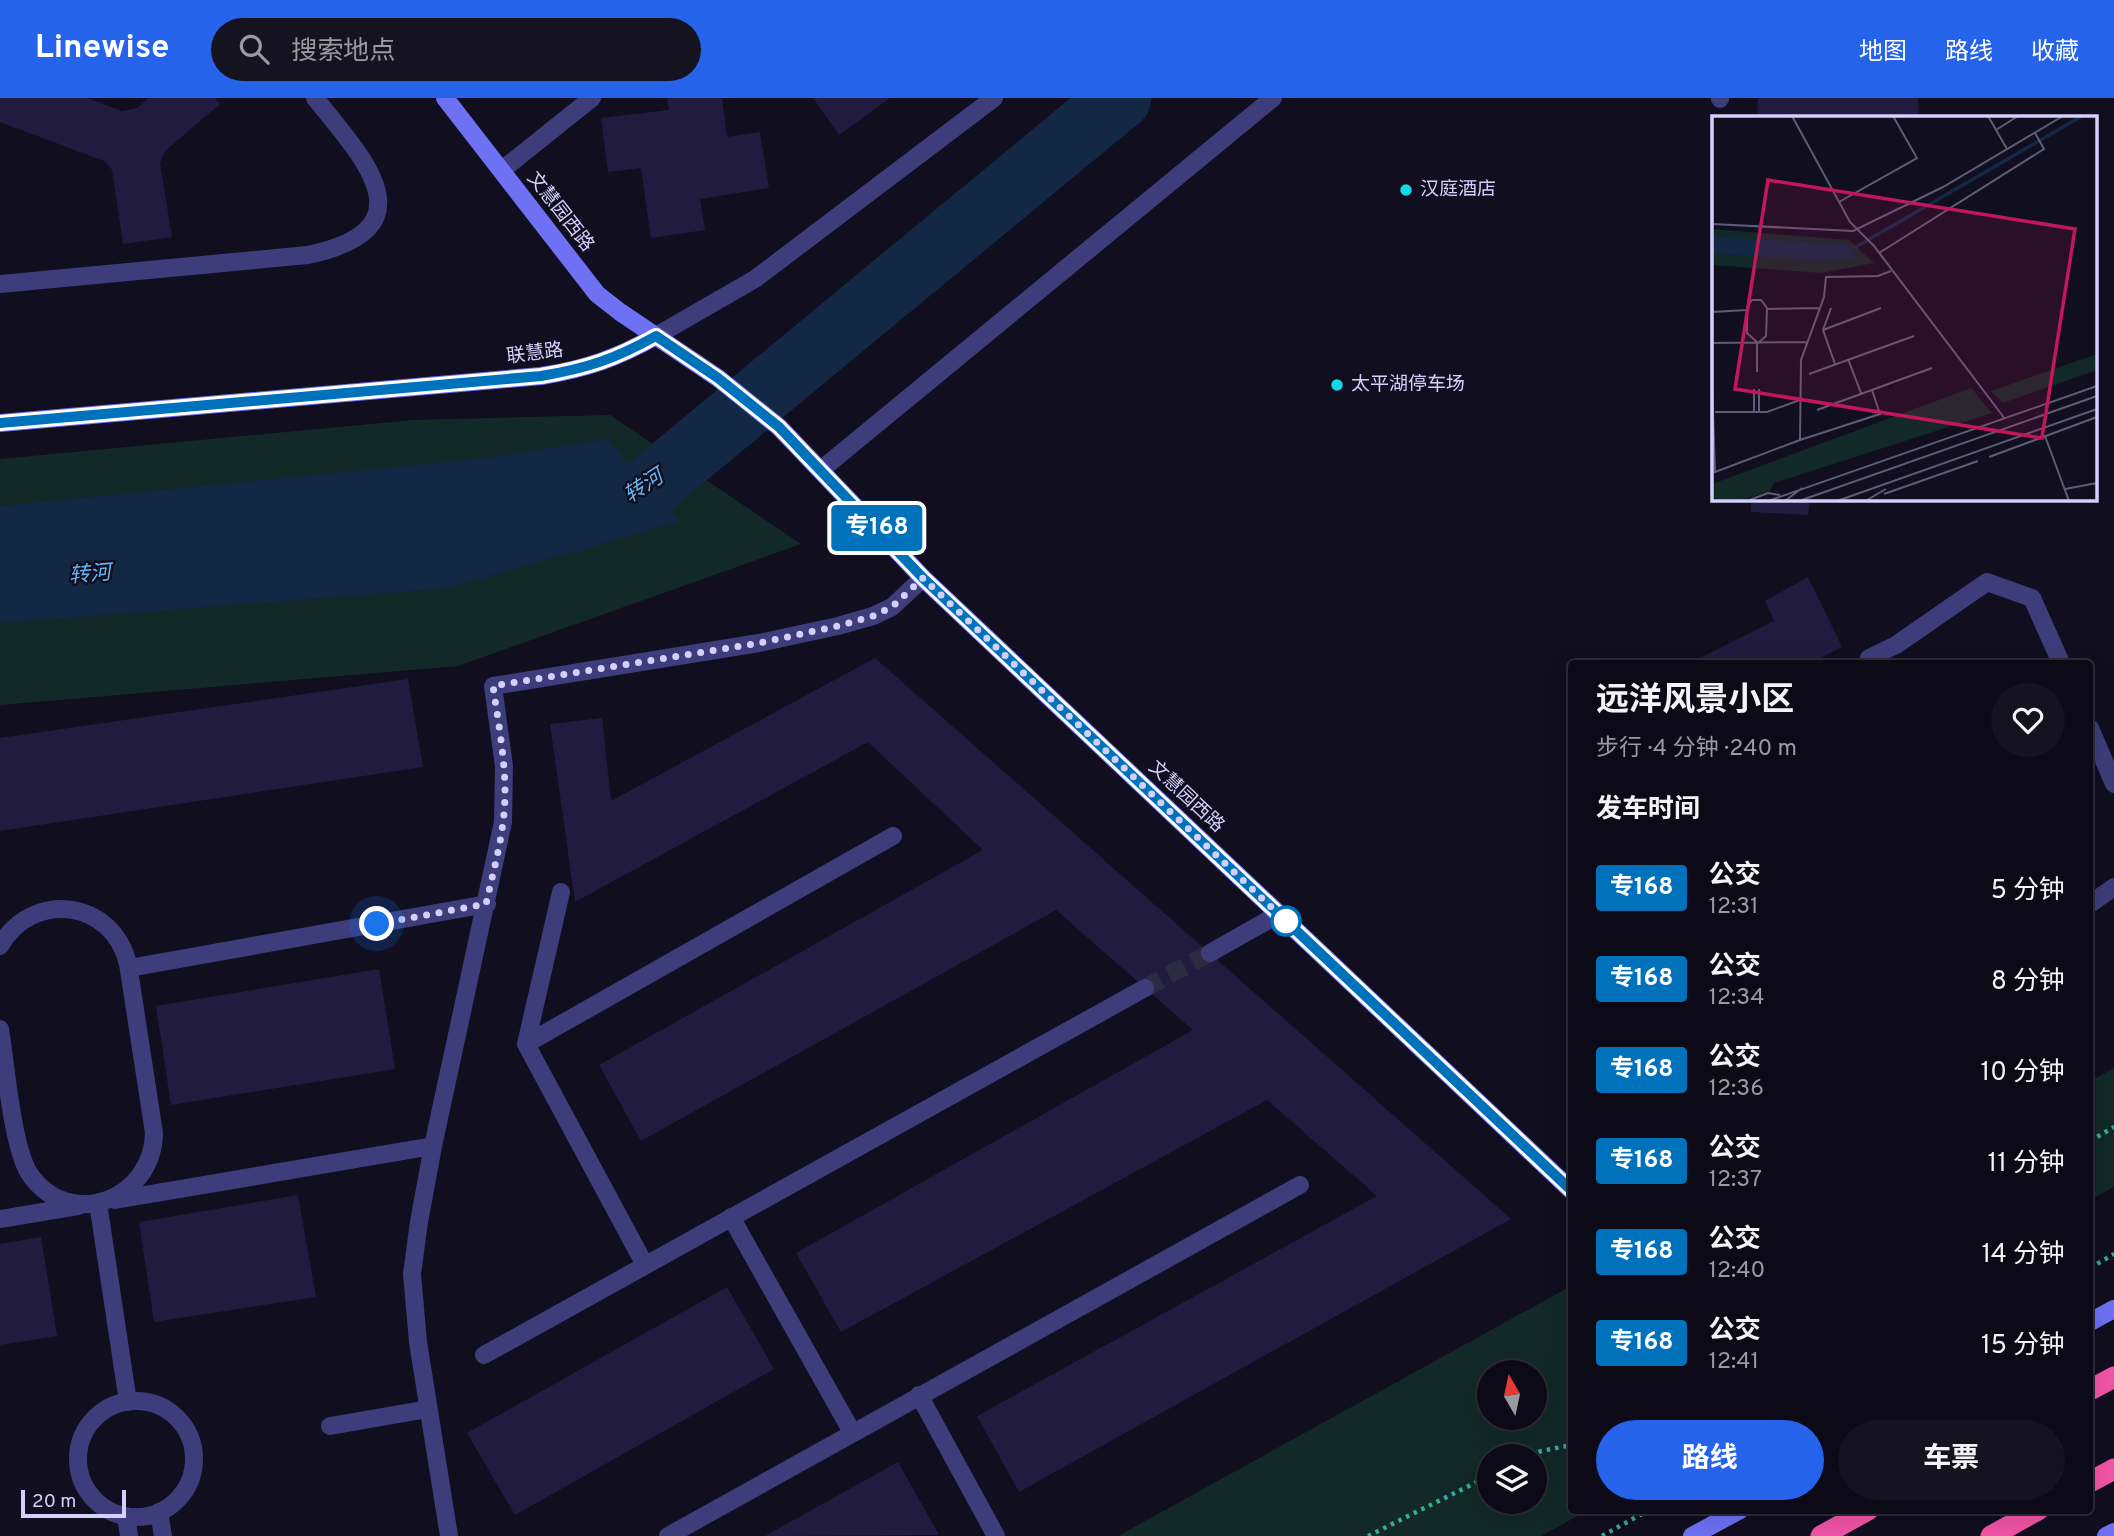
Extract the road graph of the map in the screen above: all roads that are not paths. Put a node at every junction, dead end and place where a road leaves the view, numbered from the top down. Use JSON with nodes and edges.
{"nodes":[{"id":1,"x":315,"y":98,"type":"edge"},
{"id":2,"x":445,"y":98,"type":"edge"},
{"id":3,"x":592,"y":98,"type":"edge"},
{"id":4,"x":994,"y":98,"type":"edge"},
{"id":5,"x":1273,"y":98,"type":"edge"},
{"id":6,"x":502,"y":170,"type":"junction"},
{"id":7,"x":0,"y":284,"type":"edge"},
{"id":8,"x":656,"y":336,"type":"junction"},
{"id":9,"x":0,"y":423,"type":"edge"},
{"id":10,"x":822,"y":469,"type":"junction"},
{"id":11,"x":923,"y":578,"type":"junction"},
{"id":12,"x":1869,"y":660,"type":"edge"},
{"id":13,"x":2060,"y":660,"type":"edge"},
{"id":14,"x":2093,"y":735,"type":"edge"},
{"id":15,"x":2114,"y":784,"type":"edge"},
{"id":16,"x":893,"y":836,"type":"dead end"},
{"id":17,"x":2114,"y":887,"type":"edge"},
{"id":18,"x":561,"y":892,"type":"dead end"},
{"id":19,"x":2093,"y":902,"type":"edge"},
{"id":20,"x":486,"y":904,"type":"junction"},
{"id":21,"x":1279,"y":914,"type":"junction"},
{"id":22,"x":0,"y":946,"type":"edge"},
{"id":23,"x":1210,"y":953,"type":"tunnel mouth"},
{"id":24,"x":129,"y":968,"type":"junction"},
{"id":25,"x":1145,"y":988,"type":"tunnel mouth"},
{"id":26,"x":0,"y":1029,"type":"edge"},
{"id":27,"x":526,"y":1044,"type":"junction"},
{"id":28,"x":433,"y":1146,"type":"junction"},
{"id":29,"x":1300,"y":1185,"type":"dead end"},
{"id":30,"x":1568,"y":1187,"type":"edge"},
{"id":31,"x":98,"y":1203,"type":"junction"},
{"id":32,"x":731,"y":1217,"type":"junction"},
{"id":33,"x":0,"y":1219,"type":"edge"},
{"id":34,"x":645,"y":1265,"type":"junction"},
{"id":35,"x":2114,"y":1309,"type":"edge"},
{"id":36,"x":2093,"y":1320,"type":"edge"},
{"id":37,"x":484,"y":1355,"type":"dead end"},
{"id":38,"x":2114,"y":1377,"type":"edge"},
{"id":39,"x":2093,"y":1389,"type":"edge"},
{"id":40,"x":919,"y":1395,"type":"junction"},
{"id":41,"x":128,"y":1402,"type":"junction"},
{"id":42,"x":428,"y":1409,"type":"junction"},
{"id":43,"x":330,"y":1426,"type":"dead end"},
{"id":44,"x":852,"y":1432,"type":"junction"},
{"id":45,"x":2114,"y":1469,"type":"edge"},
{"id":46,"x":2093,"y":1480,"type":"edge"},
{"id":47,"x":159,"y":1512,"type":"junction"},
{"id":48,"x":1733,"y":1514,"type":"edge"},
{"id":49,"x":1861,"y":1514,"type":"edge"},
{"id":50,"x":2031,"y":1514,"type":"edge"},
{"id":51,"x":126,"y":1516,"type":"junction"},
{"id":52,"x":2114,"y":1532,"type":"edge"},
{"id":53,"x":129,"y":1536,"type":"edge"},
{"id":54,"x":163,"y":1536,"type":"edge"},
{"id":55,"x":449,"y":1536,"type":"edge"},
{"id":56,"x":668,"y":1536,"type":"edge"},
{"id":57,"x":996,"y":1536,"type":"edge"},
{"id":58,"x":1692,"y":1536,"type":"edge"},
{"id":59,"x":1821,"y":1536,"type":"edge"},
{"id":60,"x":1991,"y":1536,"type":"edge"},
{"id":61,"x":2106,"y":1536,"type":"edge"}],
"edges":[{"from":1,"to":7,"type":"street"},
{"from":2,"to":6,"type":"street","name":"文慧园西路"},
{"from":3,"to":6,"type":"street"},
{"from":4,"to":8,"type":"street","name":"联慧路"},
{"from":5,"to":10,"type":"street"},
{"from":6,"to":8,"type":"street","name":"文慧园西路"},
{"from":8,"to":9,"type":"street","name":"联慧路"},
{"from":8,"to":10,"type":"street","name":"文慧园西路"},
{"from":10,"to":11,"type":"street","name":"文慧园西路"},
{"from":11,"to":20,"type":"street"},
{"from":11,"to":21,"type":"street","name":"文慧园西路"},
{"from":12,"to":13,"type":"street"},
{"from":14,"to":15,"type":"street"},
{"from":16,"to":27,"type":"street"},
{"from":17,"to":19,"type":"street"},
{"from":18,"to":27,"type":"street"},
{"from":20,"to":24,"type":"street"},
{"from":20,"to":28,"type":"street"},
{"from":21,"to":23,"type":"street"},
{"from":21,"to":30,"type":"street","name":"文慧园西路"},
{"from":22,"to":24,"type":"street"},
{"from":24,"to":31,"type":"street"},
{"from":25,"to":32,"type":"street"},
{"from":26,"to":31,"type":"street"},
{"from":27,"to":34,"type":"street"},
{"from":28,"to":31,"type":"street"},
{"from":28,"to":42,"type":"street"},
{"from":29,"to":40,"type":"street"},
{"from":31,"to":33,"type":"street"},
{"from":31,"to":41,"type":"street"},
{"from":32,"to":34,"type":"street"},
{"from":32,"to":44,"type":"street"},
{"from":34,"to":37,"type":"street"},
{"from":35,"to":36,"type":"street"},
{"from":38,"to":39,"type":"highway"},
{"from":40,"to":44,"type":"street"},
{"from":40,"to":57,"type":"street"},
{"from":41,"to":47,"type":"street"},
{"from":41,"to":51,"type":"street"},
{"from":42,"to":43,"type":"street"},
{"from":42,"to":55,"type":"street"},
{"from":44,"to":56,"type":"street"},
{"from":45,"to":46,"type":"highway"},
{"from":47,"to":51,"type":"street"},
{"from":47,"to":54,"type":"street"},
{"from":48,"to":58,"type":"street"},
{"from":49,"to":59,"type":"highway"},
{"from":50,"to":60,"type":"highway"},
{"from":51,"to":53,"type":"street"},
{"from":52,"to":61,"type":"street"}]}
